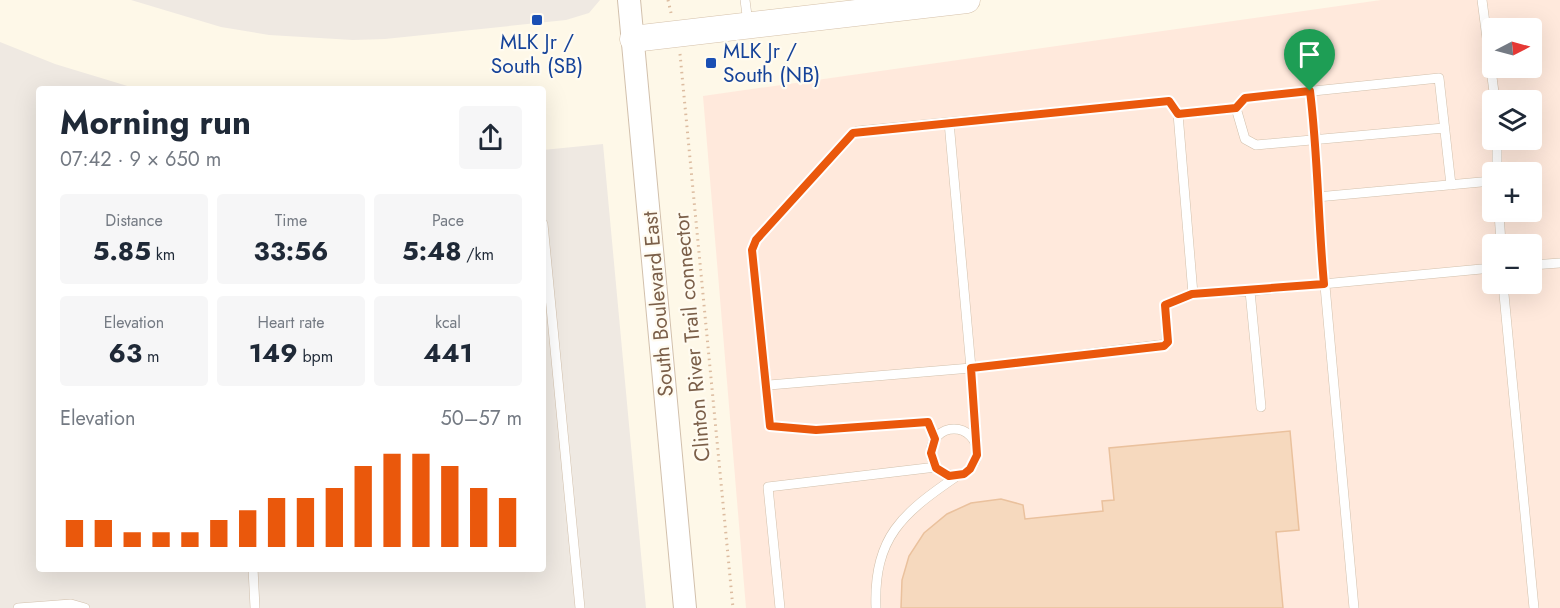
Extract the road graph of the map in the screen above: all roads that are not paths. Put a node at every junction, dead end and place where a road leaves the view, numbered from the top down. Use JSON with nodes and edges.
{"nodes":[{"id":1,"x":629,"y":0,"type":"edge"},
{"id":2,"x":745,"y":0,"type":"edge"},
{"id":3,"x":967,"y":0,"type":"edge"},
{"id":4,"x":1482,"y":0,"type":"edge"},
{"id":5,"x":748,"y":26,"type":"junction"},
{"id":6,"x":633,"y":39,"type":"junction"},
{"id":7,"x":1494,"y":90,"type":"edge"},
{"id":8,"x":1310,"y":91,"type":"junction"},
{"id":9,"x":1236,"y":108,"type":"junction"},
{"id":10,"x":1178,"y":114,"type":"junction"},
{"id":11,"x":949,"y":122,"type":"junction"},
{"id":12,"x":1444,"y":128,"type":"junction"},
{"id":13,"x":1316,"y":140,"type":"junction"},
{"id":14,"x":1482,"y":182,"type":"edge"},
{"id":15,"x":1451,"y":185,"type":"junction"},
{"id":16,"x":1317,"y":197,"type":"junction"},
{"id":17,"x":546,"y":255,"type":"edge"},
{"id":18,"x":1560,"y":263,"type":"edge"},
{"id":19,"x":1542,"y":264,"type":"edge"},
{"id":20,"x":1482,"y":269,"type":"edge"},
{"id":21,"x":1324,"y":284,"type":"junction"},
{"id":22,"x":1250,"y":291,"type":"junction"},
{"id":23,"x":1192,"y":294,"type":"junction"},
{"id":24,"x":1504,"y":294,"type":"edge"},
{"id":25,"x":971,"y":368,"type":"junction"},
{"id":26,"x":766,"y":382,"type":"junction"},
{"id":27,"x":1261,"y":407,"type":"dead end"},
{"id":28,"x":935,"y":439,"type":"junction"},
{"id":29,"x":977,"y":447,"type":"junction"},
{"id":30,"x":936,"y":468,"type":"junction"},
{"id":31,"x":957,"y":476,"type":"junction"},
{"id":32,"x":253,"y":572,"type":"edge"},
{"id":33,"x":18,"y":608,"type":"edge"},
{"id":34,"x":85,"y":608,"type":"edge"},
{"id":35,"x":255,"y":608,"type":"edge"},
{"id":36,"x":580,"y":608,"type":"edge"},
{"id":37,"x":686,"y":608,"type":"edge"},
{"id":38,"x":780,"y":608,"type":"edge"},
{"id":39,"x":876,"y":608,"type":"edge"},
{"id":40,"x":1354,"y":608,"type":"edge"},
{"id":41,"x":1534,"y":608,"type":"edge"}],
"edges":[{"from":1,"to":6,"type":"street","name":"South Boulevard East"},
{"from":2,"to":5,"type":"lane"},
{"from":3,"to":5,"type":"main road"},
{"from":4,"to":7,"type":"lane"},
{"from":5,"to":6,"type":"main road"},
{"from":6,"to":37,"type":"street","name":"South Boulevard East"},
{"from":8,"to":9,"type":"lane"},
{"from":8,"to":12,"type":"lane"},
{"from":8,"to":13,"type":"lane"},
{"from":9,"to":10,"type":"lane"},
{"from":9,"to":13,"type":"lane"},
{"from":10,"to":11,"type":"lane"},
{"from":10,"to":23,"type":"lane"},
{"from":11,"to":25,"type":"lane"},
{"from":11,"to":26,"type":"lane"},
{"from":12,"to":13,"type":"lane"},
{"from":12,"to":15,"type":"lane"},
{"from":13,"to":16,"type":"lane"},
{"from":14,"to":15,"type":"lane"},
{"from":15,"to":16,"type":"lane"},
{"from":16,"to":21,"type":"lane"},
{"from":17,"to":36,"type":"lane"},
{"from":18,"to":19,"type":"lane"},
{"from":20,"to":21,"type":"lane"},
{"from":21,"to":22,"type":"lane"},
{"from":21,"to":40,"type":"lane"},
{"from":22,"to":23,"type":"lane"},
{"from":22,"to":27,"type":"lane"},
{"from":23,"to":25,"type":"lane"},
{"from":24,"to":41,"type":"lane"},
{"from":25,"to":26,"type":"lane"},
{"from":25,"to":29,"type":"lane"},
{"from":26,"to":28,"type":"lane"},
{"from":28,"to":29,"type":"lane"},
{"from":28,"to":30,"type":"lane"},
{"from":29,"to":31,"type":"lane"},
{"from":30,"to":31,"type":"lane"},
{"from":30,"to":38,"type":"lane"},
{"from":31,"to":39,"type":"lane"},
{"from":32,"to":35,"type":"lane"},
{"from":33,"to":34,"type":"lane"}]}
